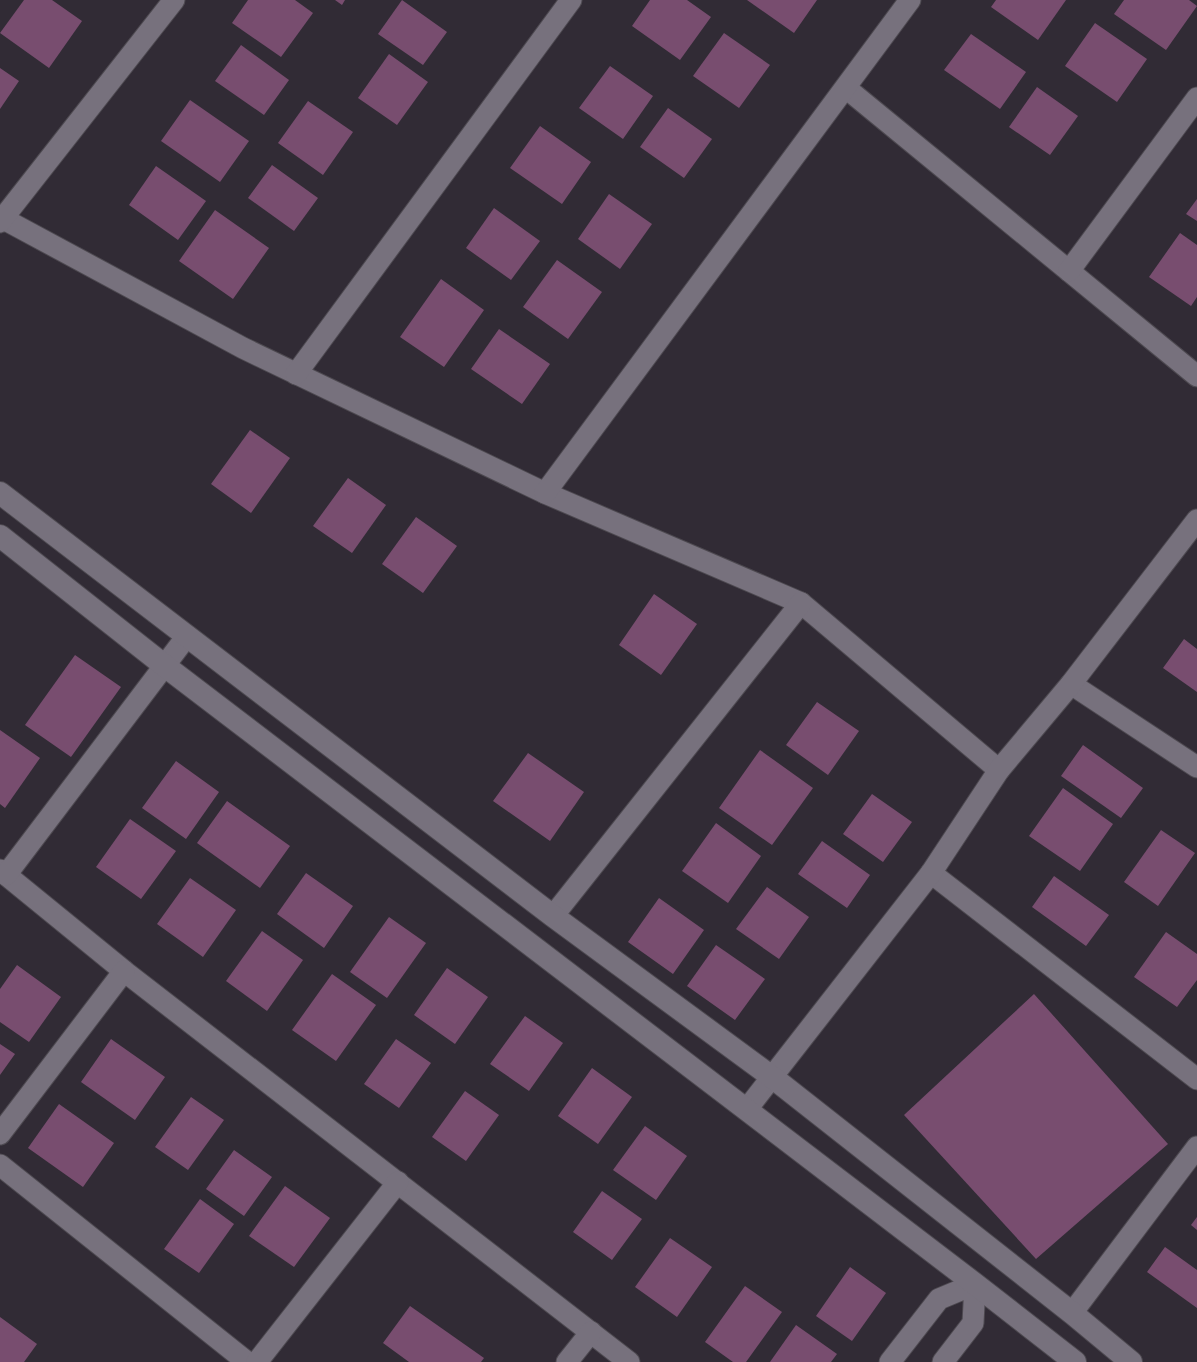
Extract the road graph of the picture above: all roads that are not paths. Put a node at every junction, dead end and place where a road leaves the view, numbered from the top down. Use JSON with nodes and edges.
{"nodes":[{"id":1,"x":571,"y":0,"type":"edge"},
{"id":2,"x":910,"y":0,"type":"edge"},
{"id":3,"x":165,"y":3,"type":"edge"},
{"id":4,"x":846,"y":88,"type":"junction"},
{"id":5,"x":1197,"y":98,"type":"edge"},
{"id":6,"x":1,"y":219,"type":"edge"},
{"id":7,"x":1069,"y":271,"type":"junction"},
{"id":8,"x":296,"y":374,"type":"junction"},
{"id":9,"x":1197,"y":376,"type":"edge"},
{"id":10,"x":0,"y":493,"type":"edge"},
{"id":11,"x":545,"y":494,"type":"junction"},
{"id":12,"x":1197,"y":520,"type":"edge"},
{"id":13,"x":0,"y":536,"type":"edge"},
{"id":14,"x":801,"y":603,"type":"junction"},
{"id":15,"x":187,"y":636,"type":"junction"},
{"id":16,"x":165,"y":666,"type":"junction"},
{"id":17,"x":1071,"y":684,"type":"junction"},
{"id":18,"x":1197,"y":767,"type":"edge"},
{"id":19,"x":999,"y":770,"type":"junction"},
{"id":20,"x":3,"y":873,"type":"edge"},
{"id":21,"x":931,"y":873,"type":"junction"},
{"id":22,"x":553,"y":916,"type":"junction"},
{"id":23,"x":124,"y":970,"type":"junction"},
{"id":24,"x":772,"y":1077,"type":"junction"},
{"id":25,"x":1197,"y":1079,"type":"edge"},
{"id":26,"x":747,"y":1109,"type":"junction"},
{"id":27,"x":0,"y":1134,"type":"edge"},
{"id":28,"x":1197,"y":1147,"type":"edge"},
{"id":29,"x":0,"y":1165,"type":"edge"},
{"id":30,"x":398,"y":1182,"type":"junction"},
{"id":31,"x":975,"y":1284,"type":"junction"},
{"id":32,"x":1072,"y":1313,"type":"junction"},
{"id":33,"x":591,"y":1332,"type":"junction"},
{"id":34,"x":247,"y":1362,"type":"edge"},
{"id":35,"x":257,"y":1362,"type":"edge"},
{"id":36,"x":567,"y":1362,"type":"edge"},
{"id":37,"x":630,"y":1362,"type":"edge"},
{"id":38,"x":890,"y":1362,"type":"edge"},
{"id":39,"x":943,"y":1362,"type":"edge"},
{"id":40,"x":1074,"y":1362,"type":"edge"},
{"id":41,"x":1131,"y":1362,"type":"edge"}],
"edges":[{"from":1,"to":8,"type":"street"},
{"from":2,"to":4,"type":"street"},
{"from":3,"to":6,"type":"street"},
{"from":4,"to":7,"type":"street"},
{"from":4,"to":11,"type":"street"},
{"from":5,"to":7,"type":"street"},
{"from":6,"to":8,"type":"street"},
{"from":7,"to":9,"type":"street"},
{"from":8,"to":11,"type":"street"},
{"from":10,"to":15,"type":"street"},
{"from":11,"to":14,"type":"street"},
{"from":12,"to":17,"type":"street"},
{"from":13,"to":16,"type":"street"},
{"from":14,"to":19,"type":"street"},
{"from":14,"to":22,"type":"street"},
{"from":15,"to":16,"type":"street"},
{"from":15,"to":22,"type":"street"},
{"from":16,"to":20,"type":"street"},
{"from":16,"to":26,"type":"street"},
{"from":17,"to":18,"type":"street"},
{"from":17,"to":19,"type":"street"},
{"from":19,"to":21,"type":"street"},
{"from":20,"to":23,"type":"street"},
{"from":21,"to":24,"type":"street"},
{"from":21,"to":25,"type":"street"},
{"from":22,"to":24,"type":"street"},
{"from":23,"to":27,"type":"street"},
{"from":23,"to":30,"type":"street"},
{"from":24,"to":26,"type":"street"},
{"from":24,"to":32,"type":"street"},
{"from":26,"to":31,"type":"street"},
{"from":28,"to":32,"type":"street"},
{"from":29,"to":34,"type":"street"},
{"from":30,"to":33,"type":"street"},
{"from":30,"to":35,"type":"street"},
{"from":31,"to":38,"type":"street"},
{"from":31,"to":39,"type":"street"},
{"from":31,"to":40,"type":"street"},
{"from":32,"to":41,"type":"street"},
{"from":33,"to":36,"type":"street"},
{"from":33,"to":37,"type":"street"}]}
